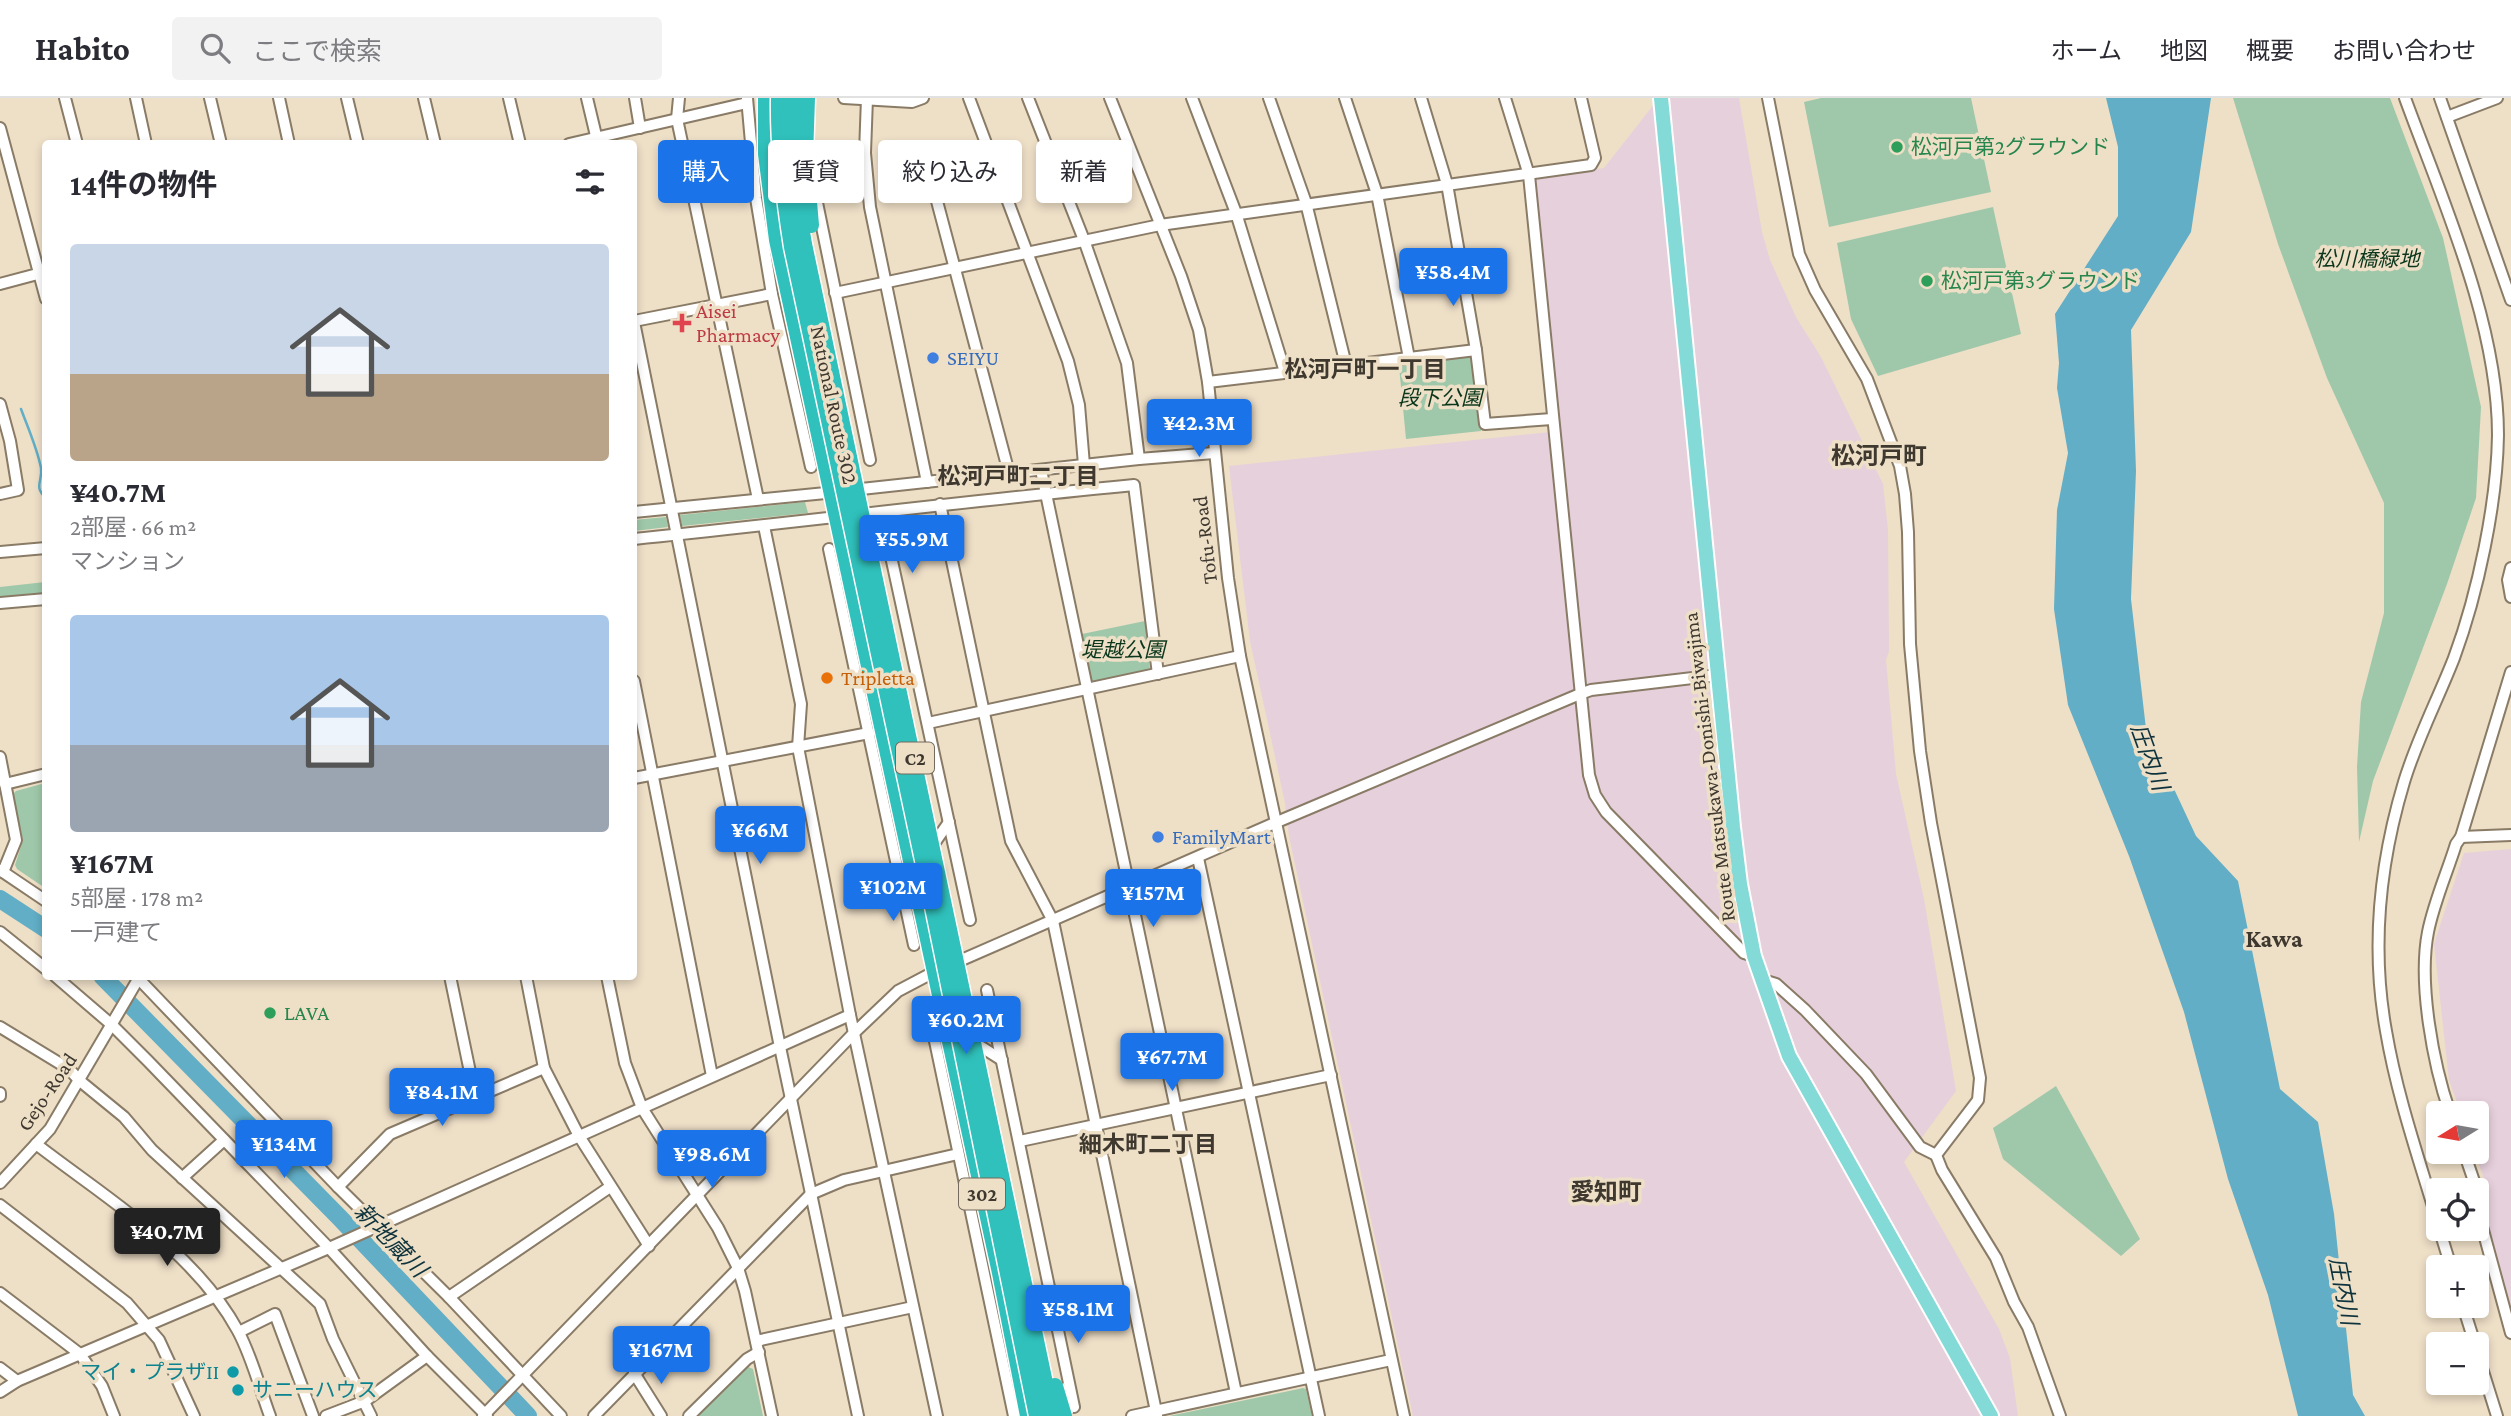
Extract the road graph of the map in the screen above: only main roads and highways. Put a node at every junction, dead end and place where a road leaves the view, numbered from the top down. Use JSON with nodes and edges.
{"nodes":[{"id":1,"x":766,"y":98,"type":"edge"},
{"id":2,"x":779,"y":98,"type":"edge"},
{"id":3,"x":791,"y":98,"type":"edge"},
{"id":4,"x":807,"y":98,"type":"edge"},
{"id":5,"x":1661,"y":98,"type":"edge"},
{"id":6,"x":839,"y":402,"type":"junction"},
{"id":7,"x":1019,"y":1287,"type":"junction"},
{"id":8,"x":1069,"y":1412,"type":"edge"},
{"id":9,"x":1029,"y":1416,"type":"edge"},
{"id":10,"x":1037,"y":1416,"type":"edge"},
{"id":11,"x":1052,"y":1416,"type":"edge"},
{"id":12,"x":1991,"y":1416,"type":"edge"}],
"edges":[{"from":1,"to":9,"type":"highway","name":"National Route 302","number":"302"},
{"from":2,"to":7,"type":"highway","number":"C2","bridge":true},
{"from":3,"to":6,"type":"highway","number":"C2","bridge":true},
{"from":4,"to":6,"type":"highway","bridge":true},
{"from":5,"to":12,"type":"main road","name":"Route Matsukawa-Donishi-Biwajima"},
{"from":6,"to":7,"type":"highway","number":"C2","bridge":true},
{"from":7,"to":8,"type":"highway","bridge":true},
{"from":7,"to":9,"type":"highway","bridge":true},
{"from":7,"to":10,"type":"highway","number":"C2","bridge":true},
{"from":7,"to":11,"type":"highway","number":"C2","bridge":true}]}
